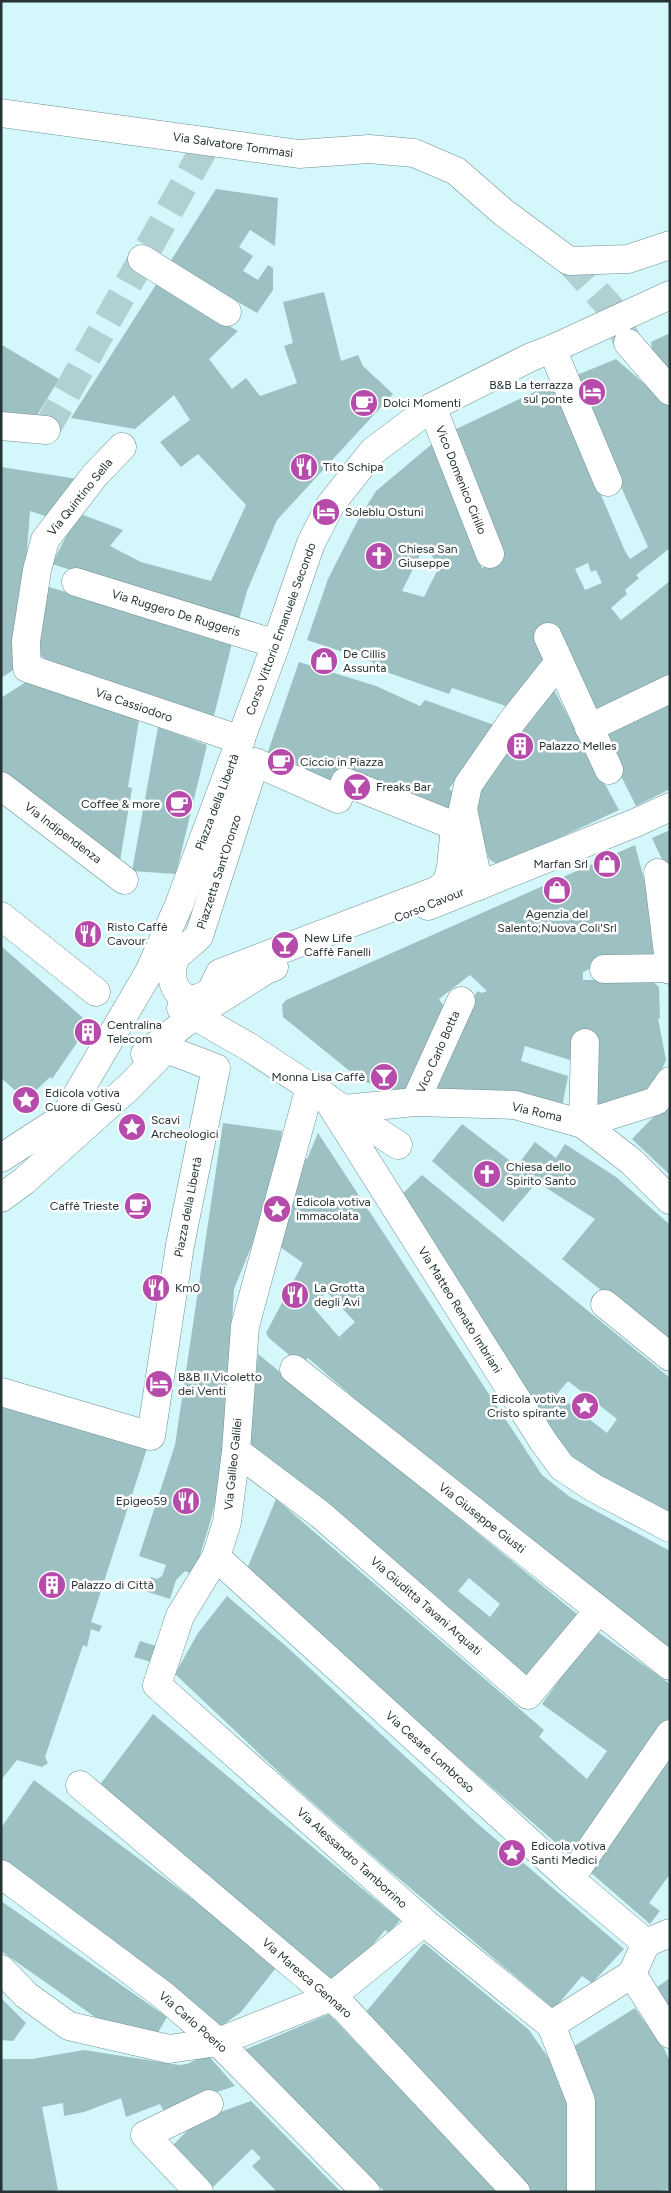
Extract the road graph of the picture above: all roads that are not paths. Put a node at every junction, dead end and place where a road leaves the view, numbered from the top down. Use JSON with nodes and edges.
{"nodes":[{"id":1,"x":1,"y":114,"type":"edge"},
{"id":2,"x":670,"y":245,"type":"edge"},
{"id":3,"x":142,"y":259,"type":"dead end"},
{"id":4,"x":670,"y":295,"type":"edge"},
{"id":5,"x":227,"y":312,"type":"dead end"},
{"id":6,"x":628,"y":343,"type":"tunnel mouth"},
{"id":7,"x":552,"y":349,"type":"junction"},
{"id":8,"x":670,"y":391,"type":"edge"},
{"id":9,"x":432,"y":407,"type":"junction"},
{"id":10,"x":1,"y":426,"type":"edge"},
{"id":11,"x":46,"y":430,"type":"dead end"},
{"id":12,"x":122,"y":447,"type":"dead end"},
{"id":13,"x":608,"y":482,"type":"dead end"},
{"id":14,"x":490,"y":554,"type":"dead end"},
{"id":15,"x":76,"y":582,"type":"dead end"},
{"id":16,"x":548,"y":638,"type":"dead end"},
{"id":17,"x":276,"y":644,"type":"junction"},
{"id":18,"x":560,"y":662,"type":"junction"},
{"id":19,"x":27,"y":668,"type":"joint"},
{"id":20,"x":670,"y":689,"type":"edge"},
{"id":21,"x":589,"y":728,"type":"junction"},
{"id":22,"x":241,"y":740,"type":"junction"},
{"id":23,"x":609,"y":770,"type":"dead end"},
{"id":24,"x":1,"y":786,"type":"edge"},
{"id":25,"x":670,"y":807,"type":"edge"},
{"id":26,"x":455,"y":826,"type":"joint"},
{"id":27,"x":658,"y":873,"type":"dead end"},
{"id":28,"x":124,"y":880,"type":"dead end"},
{"id":29,"x":479,"y":886,"type":"junction"},
{"id":30,"x":1,"y":916,"type":"edge"},
{"id":31,"x":604,"y":969,"type":"dead end"},
{"id":32,"x":670,"y":969,"type":"edge"},
{"id":33,"x":148,"y":972,"type":"junction"},
{"id":34,"x":96,"y":992,"type":"dead end"},
{"id":35,"x":461,"y":1001,"type":"dead end"},
{"id":36,"x":195,"y":1015,"type":"junction"},
{"id":37,"x":585,"y":1043,"type":"dead end"},
{"id":38,"x":670,"y":1081,"type":"edge"},
{"id":39,"x":327,"y":1098,"type":"junction"},
{"id":40,"x":415,"y":1102,"type":"junction"},
{"id":41,"x":63,"y":1119,"type":"junction"},
{"id":42,"x":584,"y":1124,"type":"junction"},
{"id":43,"x":398,"y":1145,"type":"dead end"},
{"id":44,"x":6,"y":1147,"type":"edge"},
{"id":45,"x":1,"y":1198,"type":"edge"},
{"id":46,"x":670,"y":1200,"type":"edge"},
{"id":47,"x":605,"y":1304,"type":"dead end"},
{"id":48,"x":670,"y":1357,"type":"edge"},
{"id":49,"x":294,"y":1370,"type":"dead end"},
{"id":50,"x":1,"y":1392,"type":"edge"},
{"id":51,"x":236,"y":1451,"type":"junction"},
{"id":52,"x":670,"y":1528,"type":"edge"},
{"id":53,"x":216,"y":1558,"type":"junction"},
{"id":54,"x":598,"y":1611,"type":"junction"},
{"id":55,"x":670,"y":1666,"type":"edge"},
{"id":56,"x":157,"y":1685,"type":"joint"},
{"id":57,"x":670,"y":1734,"type":"edge"},
{"id":58,"x":80,"y":1785,"type":"dead end"},
{"id":59,"x":1,"y":1874,"type":"edge"},
{"id":60,"x":570,"y":1879,"type":"junction"},
{"id":61,"x":424,"y":1922,"type":"junction"},
{"id":62,"x":658,"y":1938,"type":"edge"},
{"id":63,"x":1,"y":1969,"type":"edge"},
{"id":64,"x":632,"y":1974,"type":"junction"},
{"id":65,"x":331,"y":1997,"type":"junction"},
{"id":66,"x":551,"y":2025,"type":"junction"},
{"id":67,"x":670,"y":2034,"type":"edge"},
{"id":68,"x":218,"y":2042,"type":"junction"},
{"id":69,"x":209,"y":2104,"type":"dead end"},
{"id":70,"x":199,"y":2192,"type":"edge"},
{"id":71,"x":366,"y":2192,"type":"edge"},
{"id":72,"x":516,"y":2192,"type":"edge"},
{"id":73,"x":581,"y":2192,"type":"edge"}],
"edges":[{"from":1,"to":2,"type":"street","name":"Via Salvatore Tommasi"},
{"from":3,"to":5,"type":"street"},
{"from":4,"to":7,"type":"street","name":"Corso Vittorio Emanuele Secondo"},
{"from":6,"to":8,"type":"street"},
{"from":7,"to":9,"type":"street","name":"Corso Vittorio Emanuele Secondo"},
{"from":7,"to":13,"type":"street"},
{"from":9,"to":14,"type":"street","name":"Vico Domenico Cirillo"},
{"from":9,"to":17,"type":"street","name":"Corso Vittorio Emanuele Secondo"},
{"from":10,"to":11,"type":"street"},
{"from":12,"to":19,"type":"street","name":"Via Quintino Sella"},
{"from":15,"to":17,"type":"street","name":"Via Ruggero De Ruggeris"},
{"from":16,"to":18,"type":"street"},
{"from":17,"to":22,"type":"street","name":"Corso Vittorio Emanuele Secondo"},
{"from":18,"to":21,"type":"street"},
{"from":18,"to":29,"type":"street"},
{"from":19,"to":22,"type":"street","name":"Via Cassiodoro"},
{"from":20,"to":21,"type":"street"},
{"from":21,"to":23,"type":"street"},
{"from":22,"to":33,"type":"street","name":"Piazza della Libertà"},
{"from":24,"to":28,"type":"street","name":"Via Indipendenza"},
{"from":25,"to":29,"type":"street","name":"Corso Cavour"},
{"from":26,"to":26,"type":"street","name":"Piazzetta Sant'Oronzo"},
{"from":27,"to":32,"type":"street"},
{"from":29,"to":36,"type":"street","name":"Corso Cavour"},
{"from":30,"to":34,"type":"street"},
{"from":31,"to":32,"type":"street"},
{"from":33,"to":36,"type":"street"},
{"from":33,"to":41,"type":"street","name":"Piazza della Libertà"},
{"from":35,"to":40,"type":"street","name":"Vico Carlo Botta"},
{"from":36,"to":39,"type":"street"},
{"from":36,"to":41,"type":"street","name":"Corso Cavour"},
{"from":37,"to":42,"type":"street"},
{"from":38,"to":42,"type":"street"},
{"from":39,"to":40,"type":"street","name":"Via Roma"},
{"from":39,"to":43,"type":"street"},
{"from":39,"to":51,"type":"street","name":"Via Galileo Galilei"},
{"from":39,"to":52,"type":"street","name":"Via Matteo Renato Imbriani"},
{"from":40,"to":42,"type":"street","name":"Via Roma"},
{"from":41,"to":44,"type":"street","name":"Piazza della Libertà"},
{"from":42,"to":46,"type":"street","name":"Via Roma"},
{"from":45,"to":50,"type":"street","name":"Piazza della Libertà"},
{"from":47,"to":48,"type":"street"},
{"from":49,"to":54,"type":"street","name":"Via Giuseppe Giusti"},
{"from":51,"to":53,"type":"street","name":"Via Galileo Galilei"},
{"from":51,"to":54,"type":"street","name":"Via Giuditta Tavani Arquati"},
{"from":53,"to":56,"type":"street","name":"Via Galileo Galilei"},
{"from":53,"to":60,"type":"street","name":"Via Cesare Lombroso"},
{"from":54,"to":55,"type":"street","name":"Via Giuseppe Giusti"},
{"from":56,"to":61,"type":"street","name":"Via Alessandro Tamborrino"},
{"from":57,"to":60,"type":"street"},
{"from":58,"to":65,"type":"street","name":"Via Maresca Gennaro"},
{"from":59,"to":68,"type":"street","name":"Via Carlo Poerio"},
{"from":60,"to":62,"type":"street","name":"Via Cesare Lombroso"},
{"from":61,"to":65,"type":"street"},
{"from":61,"to":66,"type":"street","name":"Via Alessandro Tamborrino"},
{"from":62,"to":64,"type":"street"},
{"from":63,"to":68,"type":"street"},
{"from":64,"to":66,"type":"street"},
{"from":64,"to":67,"type":"street"},
{"from":65,"to":68,"type":"street"},
{"from":65,"to":72,"type":"street","name":"Via Maresca Gennaro"},
{"from":66,"to":73,"type":"street"},
{"from":68,"to":71,"type":"street","name":"Via Carlo Poerio"},
{"from":69,"to":70,"type":"street"}]}
